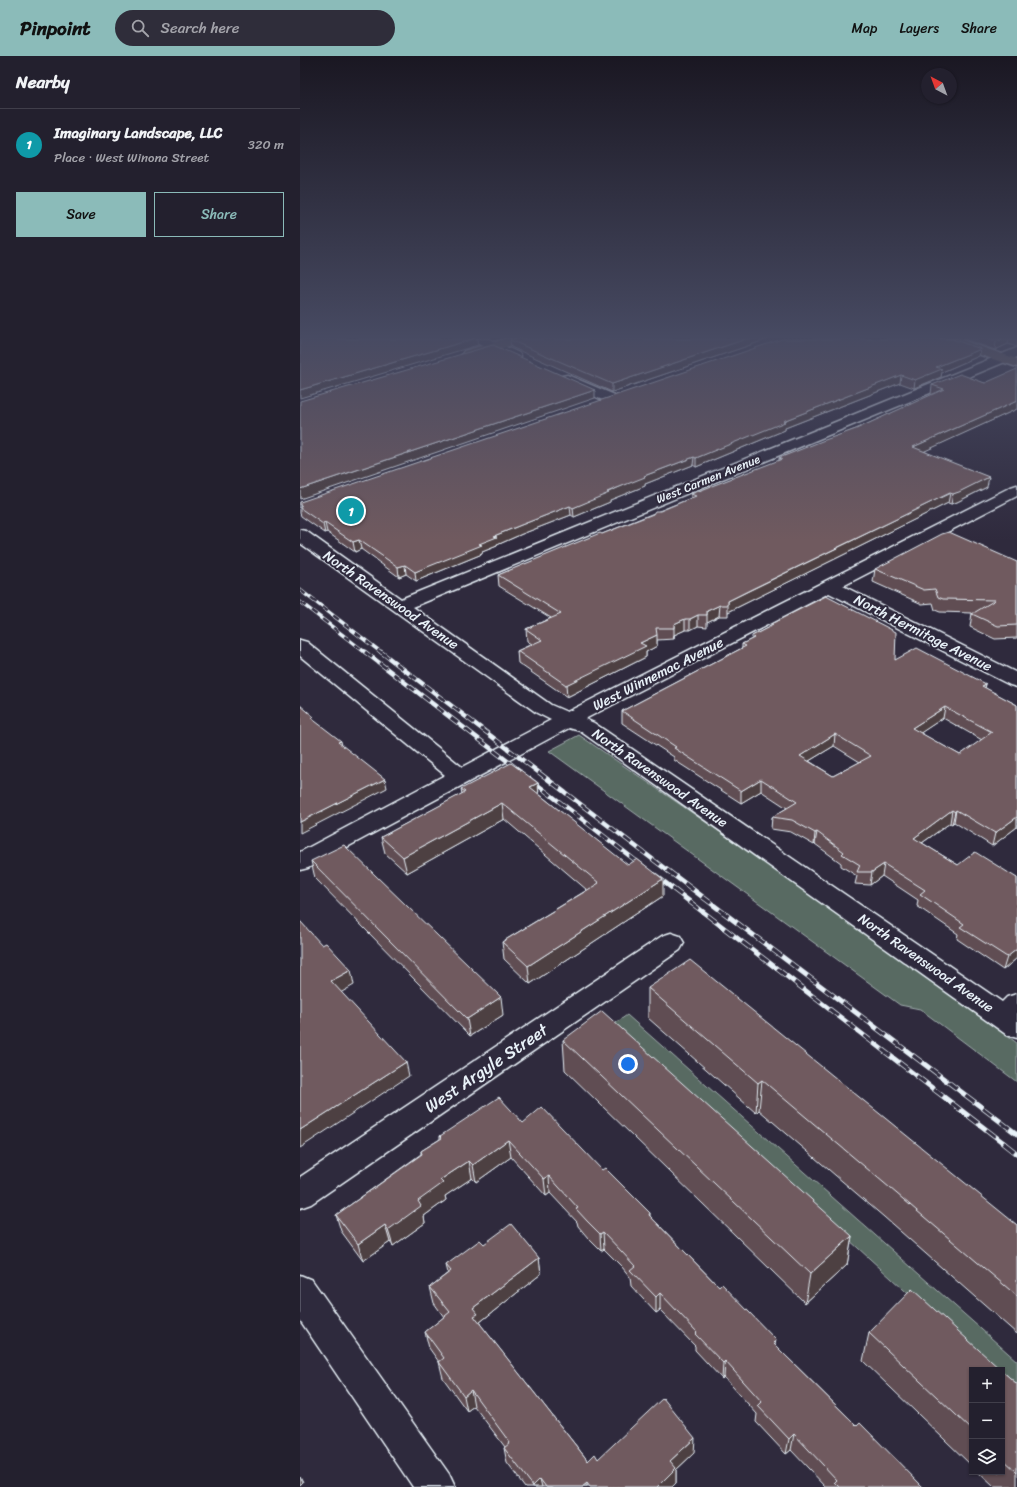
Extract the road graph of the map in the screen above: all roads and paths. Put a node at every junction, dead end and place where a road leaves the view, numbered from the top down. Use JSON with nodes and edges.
{"nodes":[{"id":1,"x":891,"y":406,"type":"edge"},
{"id":2,"x":1017,"y":490,"type":"edge"},
{"id":3,"x":300,"y":535,"type":"edge"},
{"id":4,"x":829,"y":586,"type":"junction"},
{"id":5,"x":399,"y":606,"type":"junction"},
{"id":6,"x":300,"y":646,"type":"edge"},
{"id":7,"x":1017,"y":681,"type":"edge"},
{"id":8,"x":567,"y":720,"type":"junction"},
{"id":9,"x":461,"y":777,"type":"junction"},
{"id":10,"x":300,"y":862,"type":"edge"},
{"id":11,"x":671,"y":943,"type":"dead end"},
{"id":12,"x":1012,"y":1017,"type":"edge"},
{"id":13,"x":300,"y":1194,"type":"edge"},
{"id":14,"x":300,"y":1292,"type":"edge"},
{"id":15,"x":436,"y":1487,"type":"edge"}],
"edges":[{"from":1,"to":5,"type":"street","name":"West Carmen Avenue"},
{"from":2,"to":4,"type":"street","name":"West Winnemac Avenue"},
{"from":3,"to":5,"type":"street","name":"North Ravenswood Avenue"},
{"from":4,"to":7,"type":"street","name":"North Hermitage Avenue"},
{"from":4,"to":8,"type":"street","name":"West Winnemac Avenue"},
{"from":5,"to":8,"type":"street","name":"North Ravenswood Avenue"},
{"from":6,"to":9,"type":"street"},
{"from":8,"to":9,"type":"street","name":"West Winnemac Avenue"},
{"from":8,"to":12,"type":"street","name":"North Ravenswood Avenue"},
{"from":9,"to":10,"type":"street","name":"West Winnemac Avenue"},
{"from":11,"to":13,"type":"street","name":"West Argyle Street"},
{"from":14,"to":15,"type":"street"}]}
